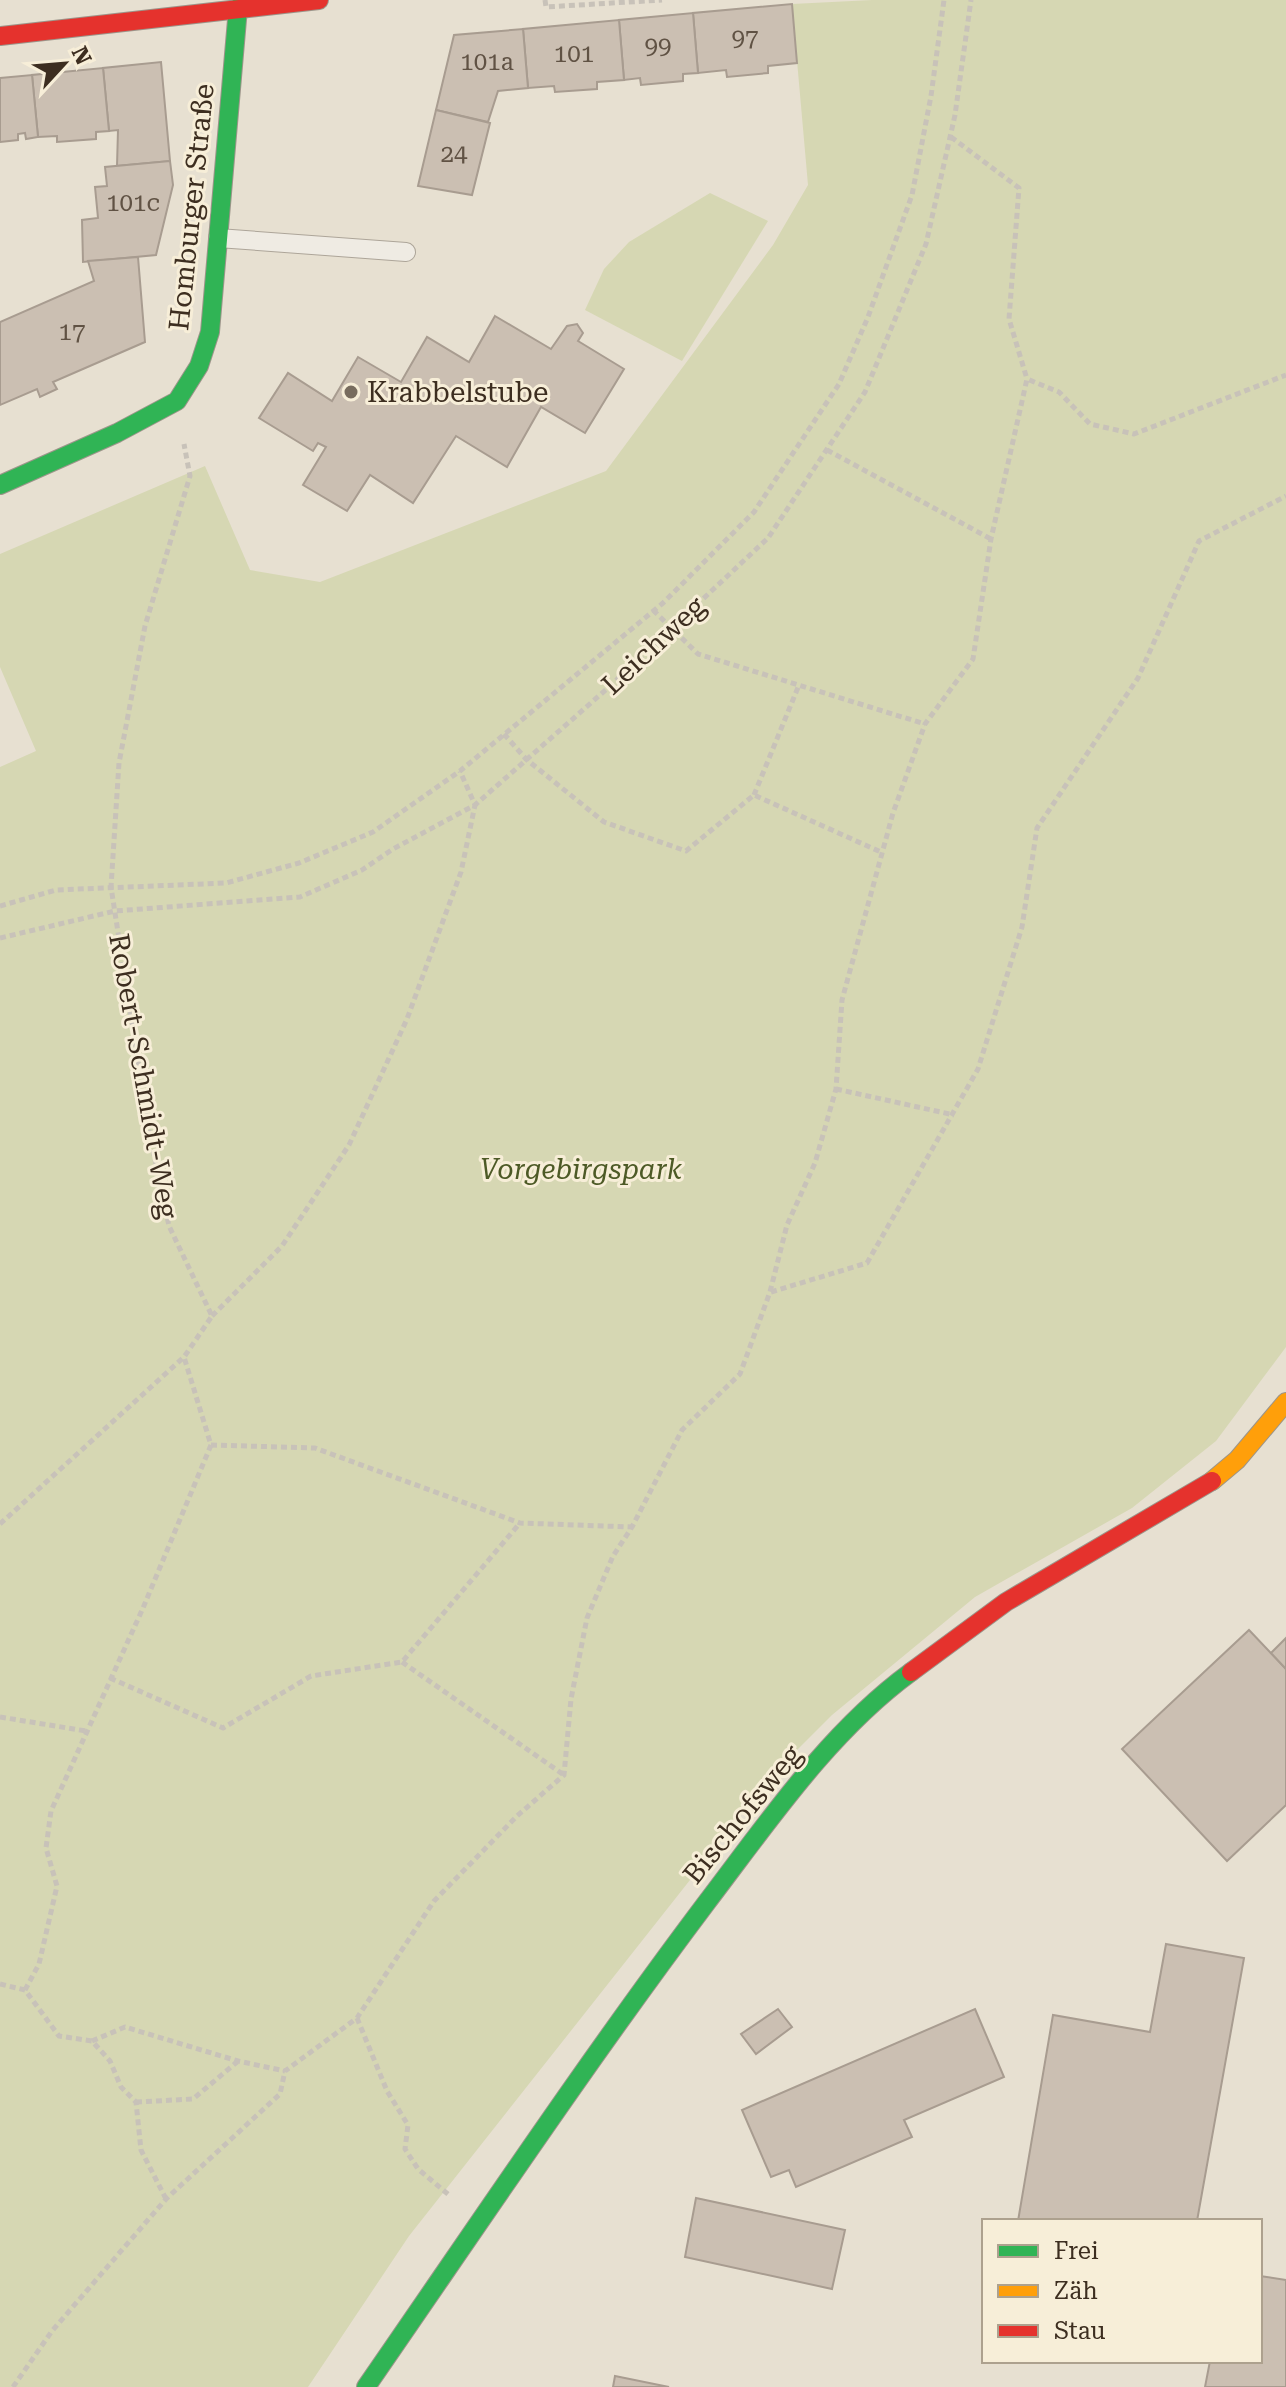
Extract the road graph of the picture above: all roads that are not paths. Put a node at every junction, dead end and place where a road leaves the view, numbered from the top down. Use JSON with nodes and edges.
{"nodes":[{"id":1,"x":319,"y":0,"type":"edge"},
{"id":2,"x":238,"y":8,"type":"junction"},
{"id":3,"x":0,"y":36,"type":"edge"},
{"id":4,"x":218,"y":238,"type":"junction"},
{"id":5,"x":406,"y":252,"type":"dead end"},
{"id":6,"x":0,"y":485,"type":"edge"},
{"id":7,"x":1286,"y":1402,"type":"edge"},
{"id":8,"x":366,"y":2387,"type":"edge"}],
"edges":[{"from":1,"to":2,"type":"main road"},
{"from":2,"to":3,"type":"main road"},
{"from":2,"to":4,"type":"main road","name":"Homburger Straße"},
{"from":4,"to":5,"type":"lane"},
{"from":4,"to":6,"type":"main road","name":"Homburger Straße"},
{"from":7,"to":8,"type":"main road","name":"Bischofsweg"}]}
